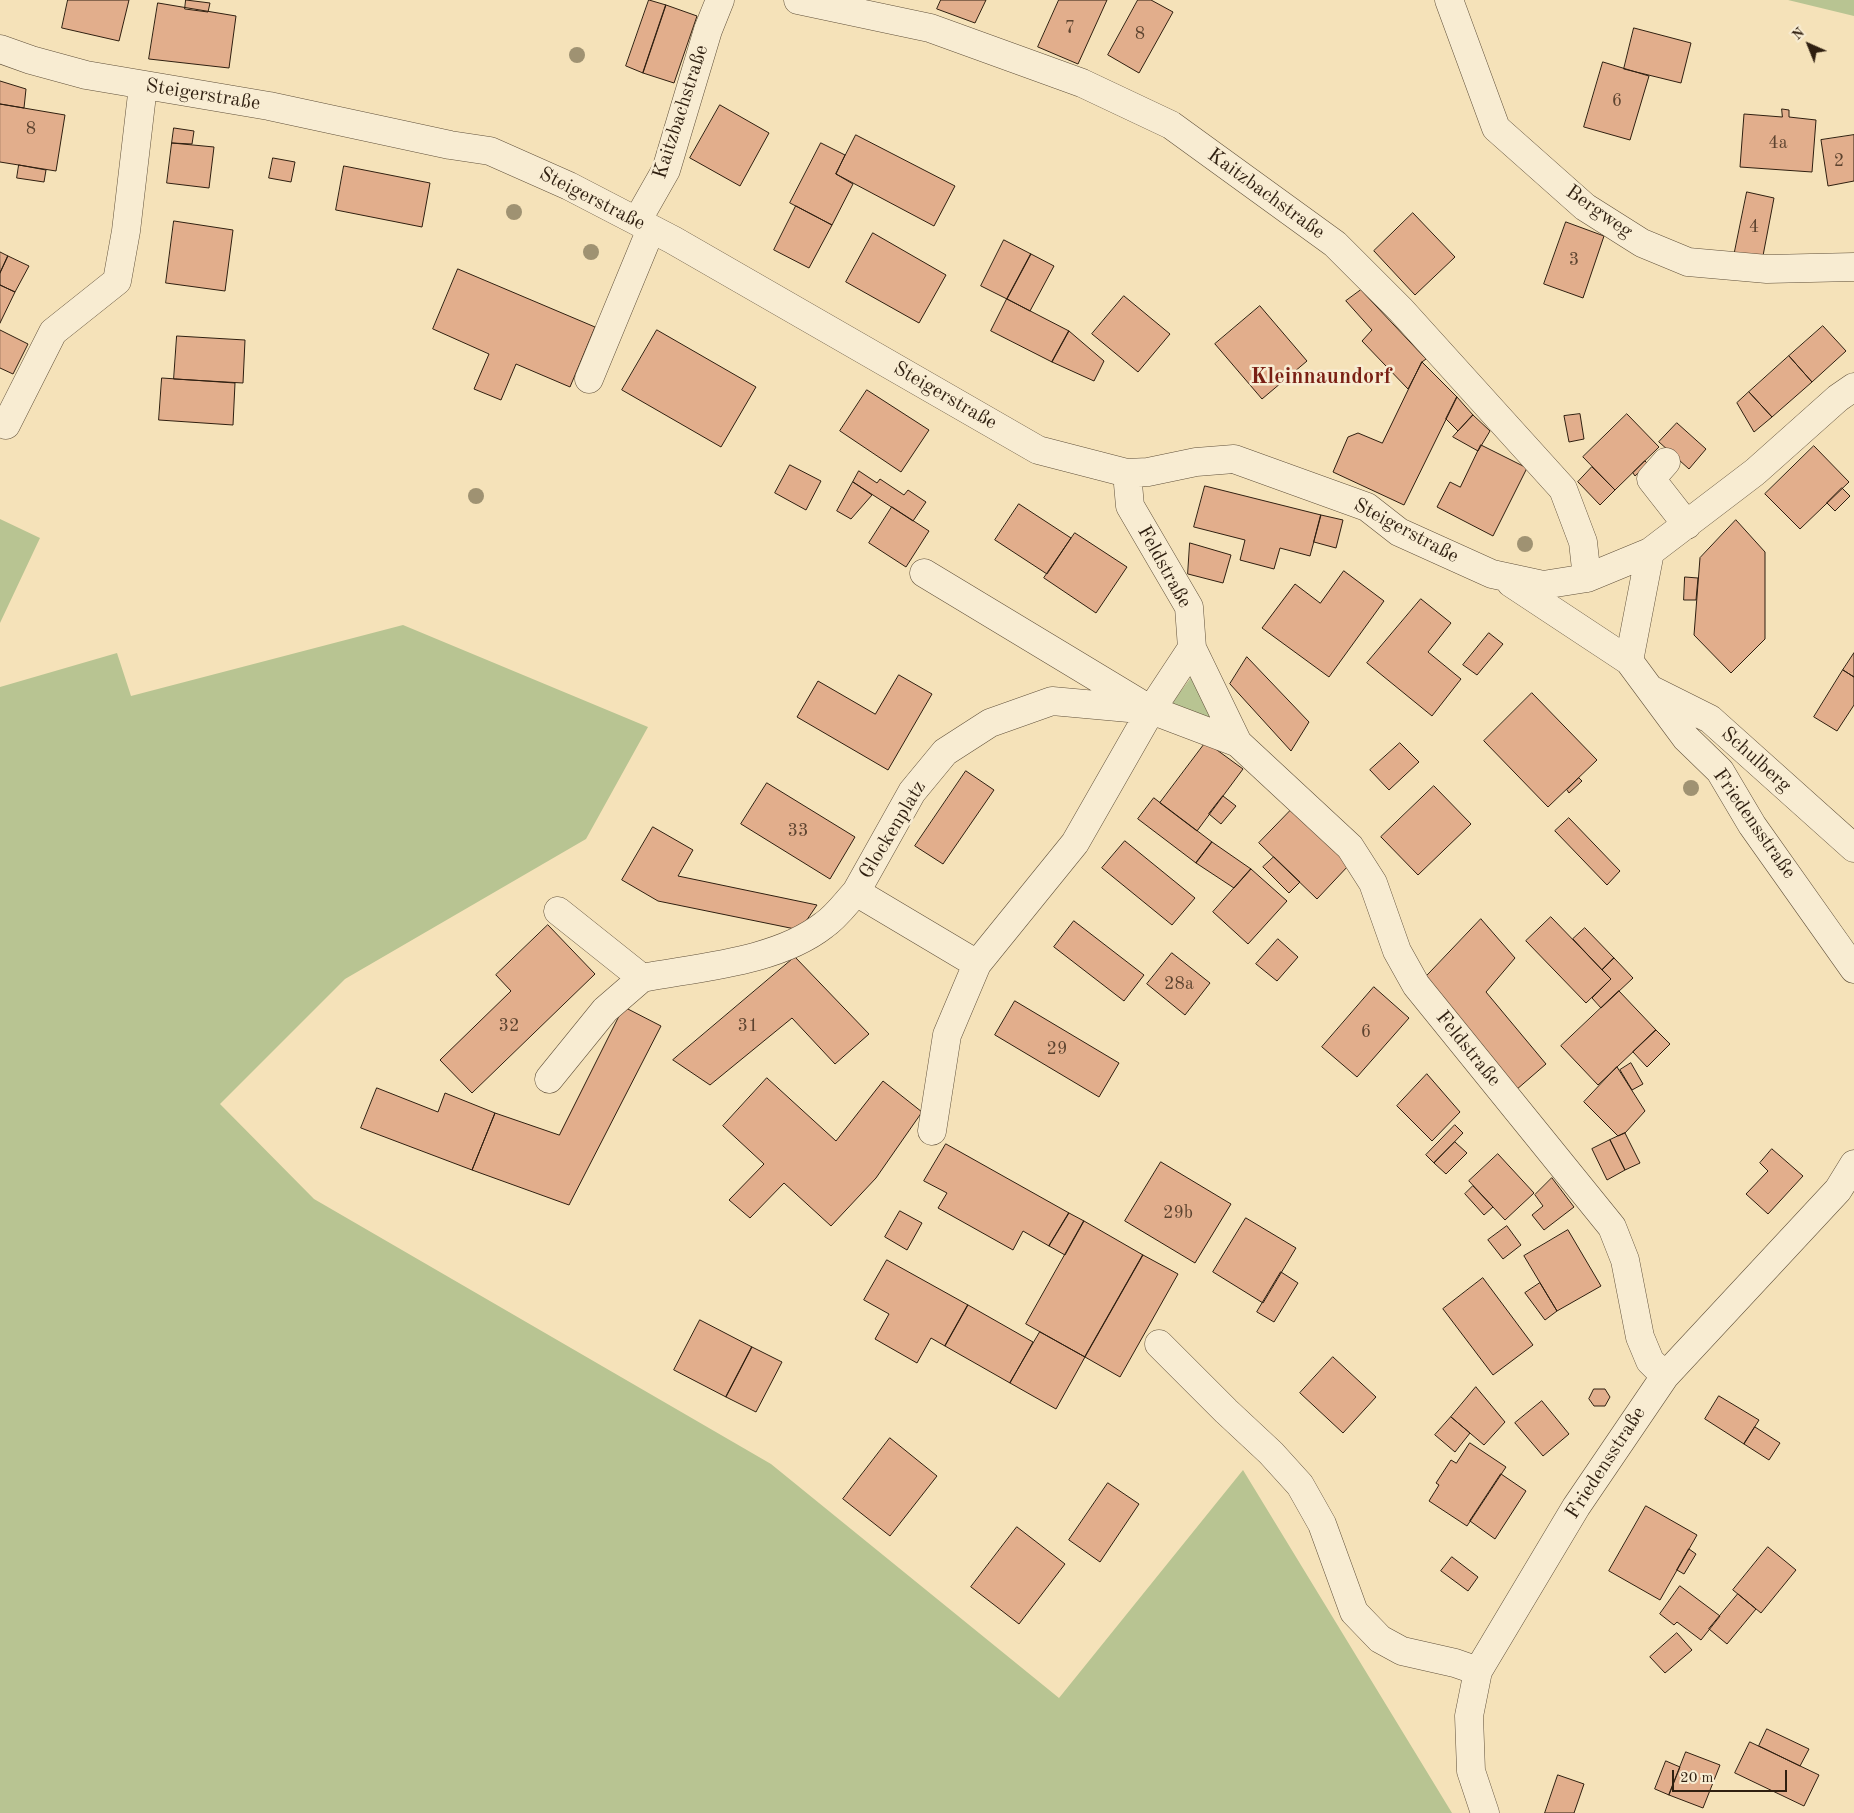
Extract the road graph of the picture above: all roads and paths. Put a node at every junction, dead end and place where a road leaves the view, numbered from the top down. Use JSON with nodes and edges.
{"nodes":[{"id":1,"x":720,"y":0,"type":"edge"},
{"id":2,"x":798,"y":0,"type":"edge"},
{"id":3,"x":1449,"y":0,"type":"edge"},
{"id":4,"x":0,"y":49,"type":"edge"},
{"id":5,"x":143,"y":86,"type":"junction"},
{"id":6,"x":644,"y":225,"type":"junction"},
{"id":7,"x":1854,"y":266,"type":"edge"},
{"id":8,"x":589,"y":379,"type":"dead end"},
{"id":9,"x":1854,"y":387,"type":"edge"},
{"id":10,"x":6,"y":425,"type":"dead end"},
{"id":11,"x":1666,"y":462,"type":"dead end"},
{"id":12,"x":1127,"y":473,"type":"junction"},
{"id":13,"x":1687,"y":525,"type":"junction"},
{"id":14,"x":1650,"y":552,"type":"junction"},
{"id":15,"x":924,"y":573,"type":"dead end"},
{"id":16,"x":1499,"y":576,"type":"junction"},
{"id":17,"x":1587,"y":578,"type":"junction"},
{"id":18,"x":1192,"y":648,"type":"junction"},
{"id":19,"x":1628,"y":661,"type":"junction"},
{"id":20,"x":1648,"y":688,"type":"junction"},
{"id":21,"x":1151,"y":710,"type":"junction"},
{"id":22,"x":1238,"y":743,"type":"junction"},
{"id":23,"x":1854,"y":848,"type":"edge"},
{"id":24,"x":856,"y":892,"type":"junction"},
{"id":25,"x":558,"y":911,"type":"dead end"},
{"id":26,"x":977,"y":964,"type":"junction"},
{"id":27,"x":1854,"y":969,"type":"edge"},
{"id":28,"x":642,"y":978,"type":"junction"},
{"id":29,"x":549,"y":1079,"type":"dead end"},
{"id":30,"x":932,"y":1131,"type":"dead end"},
{"id":31,"x":1854,"y":1164,"type":"edge"},
{"id":32,"x":1159,"y":1344,"type":"dead end"},
{"id":33,"x":1665,"y":1376,"type":"junction"},
{"id":34,"x":1478,"y":1671,"type":"junction"},
{"id":35,"x":1485,"y":1813,"type":"edge"}],
"edges":[{"from":1,"to":6,"type":"street","name":"Kaitzbachstraße"},
{"from":2,"to":17,"type":"street","name":"Kaitzbachstraße"},
{"from":3,"to":7,"type":"street","name":"Bergweg"},
{"from":4,"to":5,"type":"street","name":"Steigerstraße"},
{"from":5,"to":6,"type":"street","name":"Steigerstraße"},
{"from":5,"to":10,"type":"street"},
{"from":6,"to":8,"type":"street","name":"Kaitzbachstraße"},
{"from":6,"to":12,"type":"street","name":"Steigerstraße"},
{"from":9,"to":13,"type":"street","name":"Steigerstraße"},
{"from":11,"to":13,"type":"street"},
{"from":12,"to":16,"type":"street","name":"Steigerstraße"},
{"from":12,"to":18,"type":"street","name":"Feldstraße"},
{"from":13,"to":14,"type":"street","name":"Steigerstraße"},
{"from":14,"to":17,"type":"street","name":"Steigerstraße"},
{"from":14,"to":19,"type":"street"},
{"from":15,"to":21,"type":"street"},
{"from":16,"to":17,"type":"street","name":"Steigerstraße"},
{"from":16,"to":19,"type":"street","name":"Friedensstraße"},
{"from":18,"to":21,"type":"street"},
{"from":18,"to":22,"type":"street","name":"Feldstraße"},
{"from":19,"to":20,"type":"street","name":"Friedensstraße"},
{"from":20,"to":23,"type":"street","name":"Schulberg"},
{"from":20,"to":27,"type":"street","name":"Friedensstraße"},
{"from":21,"to":22,"type":"street","name":"Feldstraße"},
{"from":21,"to":24,"type":"street","name":"Glockenplatz"},
{"from":21,"to":26,"type":"street"},
{"from":22,"to":33,"type":"street","name":"Feldstraße"},
{"from":24,"to":26,"type":"street","name":"Glockenplatz"},
{"from":24,"to":28,"type":"street","name":"Glockenplatz"},
{"from":25,"to":28,"type":"street"},
{"from":26,"to":30,"type":"street"},
{"from":28,"to":29,"type":"street"},
{"from":31,"to":33,"type":"street","name":"Friedensstraße"},
{"from":32,"to":34,"type":"street"},
{"from":33,"to":34,"type":"street","name":"Friedensstraße"},
{"from":34,"to":35,"type":"street","name":"Friedensstraße"}]}
